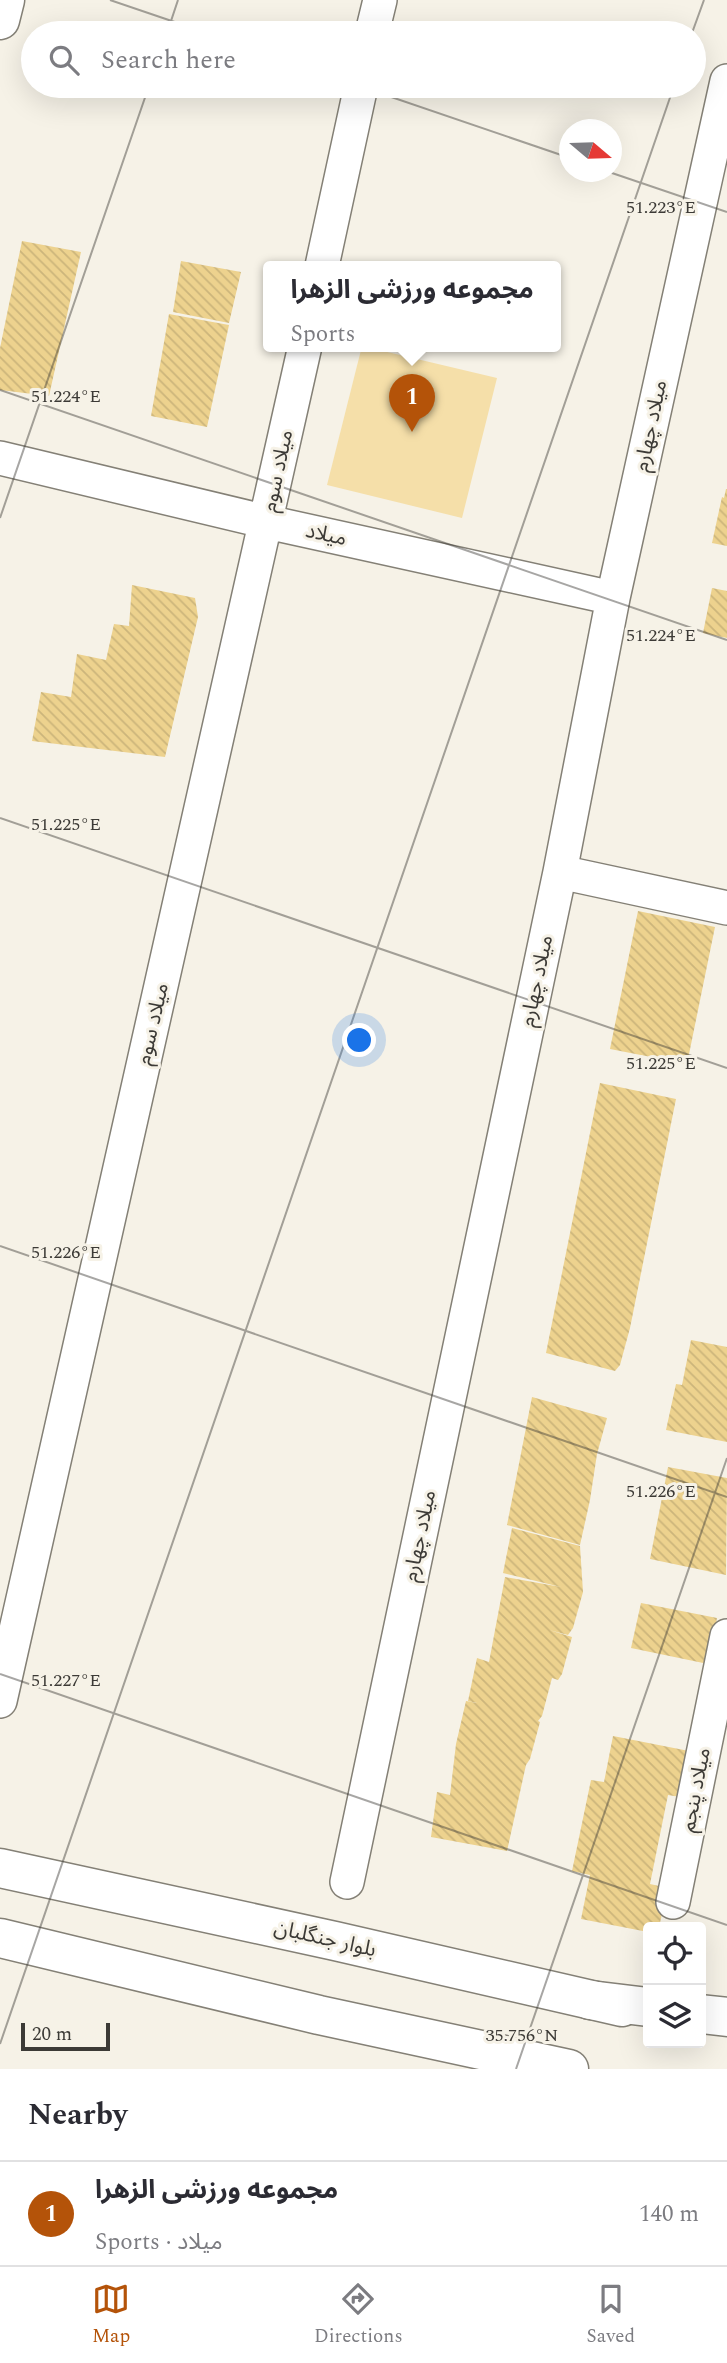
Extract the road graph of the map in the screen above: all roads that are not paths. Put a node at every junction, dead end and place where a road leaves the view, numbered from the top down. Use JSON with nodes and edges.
{"nodes":[{"id":1,"x":5,"y":0,"type":"edge"},
{"id":2,"x":380,"y":0,"type":"edge"},
{"id":3,"x":0,"y":20,"type":"edge"},
{"id":4,"x":375,"y":21,"type":"edge"},
{"id":5,"x":727,"y":81,"type":"edge"},
{"id":6,"x":358,"y":98,"type":"edge"},
{"id":7,"x":323,"y":261,"type":"edge"},
{"id":8,"x":304,"y":352,"type":"edge"},
{"id":9,"x":0,"y":458,"type":"edge"},
{"id":10,"x":267,"y":522,"type":"junction"},
{"id":11,"x":613,"y":598,"type":"junction"},
{"id":12,"x":561,"y":872,"type":"junction"},
{"id":13,"x":727,"y":908,"type":"edge"},
{"id":14,"x":727,"y":1636,"type":"edge"},
{"id":15,"x":0,"y":1701,"type":"edge"},
{"id":16,"x":0,"y":1868,"type":"edge"},
{"id":17,"x":347,"y":1882,"type":"dead end"},
{"id":18,"x":673,"y":1902,"type":"dead end"},
{"id":19,"x":0,"y":1938,"type":"edge"},
{"id":20,"x":590,"y":2000,"type":"junction"},
{"id":21,"x":643,"y":2006,"type":"edge"},
{"id":22,"x":643,"y":2012,"type":"edge"},
{"id":23,"x":706,"y":2015,"type":"edge"},
{"id":24,"x":727,"y":2017,"type":"edge"},
{"id":25,"x":706,"y":2026,"type":"edge"},
{"id":26,"x":727,"y":2030,"type":"edge"},
{"id":27,"x":569,"y":2069,"type":"edge"}],
"edges":[{"from":1,"to":3,"type":"main road"},
{"from":2,"to":4,"type":"street"},
{"from":5,"to":11,"type":"street","name":"میلاد چهارم"},
{"from":6,"to":7,"type":"street"},
{"from":8,"to":10,"type":"street","name":"میلاد سوم"},
{"from":9,"to":10,"type":"street","name":"میلاد"},
{"from":10,"to":11,"type":"street","name":"میلاد"},
{"from":10,"to":15,"type":"street","name":"میلاد سوم"},
{"from":11,"to":12,"type":"street","name":"میلاد چهارم"},
{"from":12,"to":13,"type":"street"},
{"from":12,"to":17,"type":"street","name":"میلاد چهارم"},
{"from":14,"to":18,"type":"street","name":"میلاد پنجم"},
{"from":16,"to":20,"type":"main road","name":"بلوار جنگلبان"},
{"from":19,"to":27,"type":"main road"},
{"from":20,"to":21,"type":"main road"},
{"from":20,"to":22,"type":"main road","name":"بلوار جنگلبان"},
{"from":23,"to":24,"type":"main road"},
{"from":25,"to":26,"type":"main road"}]}
